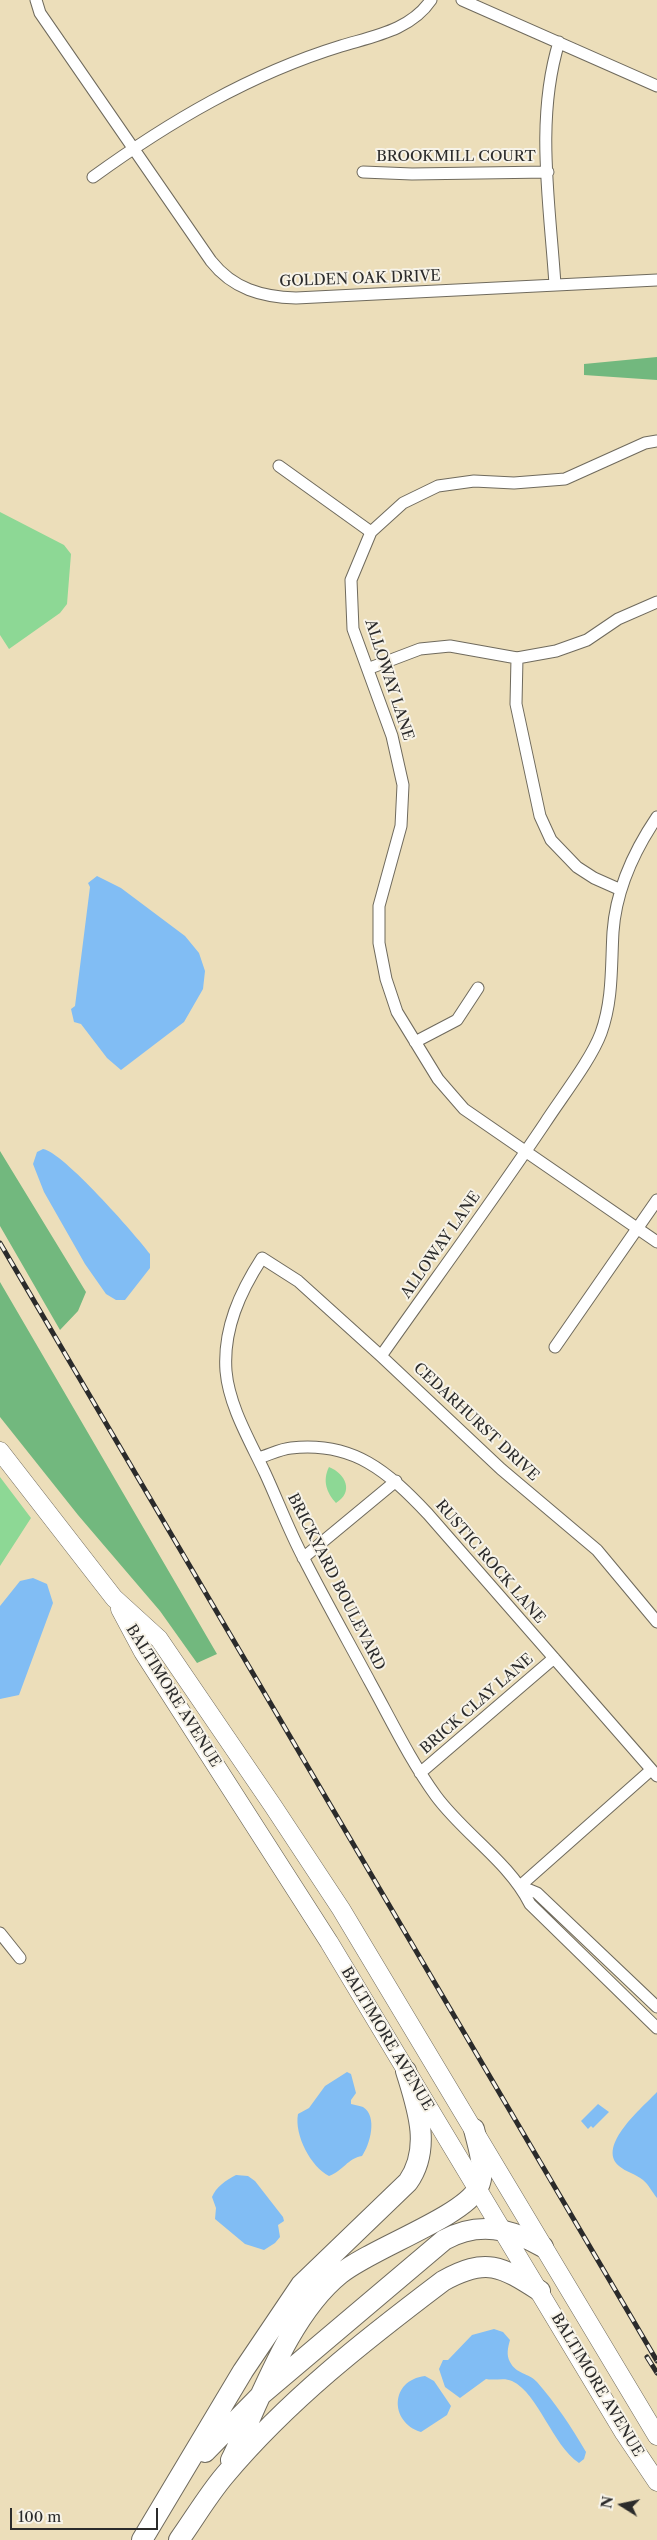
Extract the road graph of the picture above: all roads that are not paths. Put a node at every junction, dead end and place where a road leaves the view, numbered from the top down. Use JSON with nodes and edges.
{"nodes":[{"id":1,"x":36,"y":0,"type":"edge"},
{"id":2,"x":431,"y":0,"type":"edge"},
{"id":3,"x":462,"y":0,"type":"edge"},
{"id":4,"x":559,"y":42,"type":"junction"},
{"id":5,"x":657,"y":86,"type":"edge"},
{"id":6,"x":133,"y":148,"type":"junction"},
{"id":7,"x":363,"y":172,"type":"dead end"},
{"id":8,"x":548,"y":172,"type":"junction"},
{"id":9,"x":93,"y":178,"type":"dead end"},
{"id":10,"x":657,"y":280,"type":"edge"},
{"id":11,"x":555,"y":285,"type":"junction"},
{"id":12,"x":657,"y":441,"type":"edge"},
{"id":13,"x":279,"y":466,"type":"dead end"},
{"id":14,"x":371,"y":532,"type":"junction"},
{"id":15,"x":657,"y":602,"type":"edge"},
{"id":16,"x":517,"y":658,"type":"junction"},
{"id":17,"x":370,"y":668,"type":"junction"},
{"id":18,"x":657,"y":816,"type":"edge"},
{"id":19,"x":621,"y":890,"type":"junction"},
{"id":20,"x":478,"y":988,"type":"dead end"},
{"id":21,"x":416,"y":1042,"type":"junction"},
{"id":22,"x":525,"y":1152,"type":"junction"},
{"id":23,"x":657,"y":1200,"type":"edge"},
{"id":24,"x":638,"y":1229,"type":"junction"},
{"id":25,"x":657,"y":1242,"type":"edge"},
{"id":26,"x":262,"y":1258,"type":"joint"},
{"id":27,"x":555,"y":1347,"type":"dead end"},
{"id":28,"x":381,"y":1356,"type":"junction"},
{"id":29,"x":0,"y":1451,"type":"edge"},
{"id":30,"x":258,"y":1458,"type":"junction"},
{"id":31,"x":396,"y":1481,"type":"junction"},
{"id":32,"x":303,"y":1558,"type":"junction"},
{"id":33,"x":114,"y":1598,"type":"junction"},
{"id":34,"x":657,"y":1622,"type":"edge"},
{"id":35,"x":554,"y":1658,"type":"junction"},
{"id":36,"x":420,"y":1773,"type":"junction"},
{"id":37,"x":654,"y":1773,"type":"edge"},
{"id":38,"x":520,"y":1886,"type":"junction"},
{"id":39,"x":0,"y":1933,"type":"edge"},
{"id":40,"x":20,"y":1958,"type":"dead end"},
{"id":41,"x":655,"y":2000,"type":"edge"},
{"id":42,"x":639,"y":2011,"type":"junction"},
{"id":43,"x":657,"y":2028,"type":"edge"},
{"id":44,"x":406,"y":2071,"type":"junction"},
{"id":45,"x":474,"y":2129,"type":"junction"},
{"id":46,"x":478,"y":2189,"type":"junction"},
{"id":47,"x":503,"y":2231,"type":"junction"},
{"id":48,"x":543,"y":2247,"type":"junction"},
{"id":49,"x":540,"y":2291,"type":"junction"},
{"id":50,"x":263,"y":2393,"type":"junction"},
{"id":51,"x":657,"y":2436,"type":"edge"},
{"id":52,"x":184,"y":2473,"type":"junction"},
{"id":53,"x":224,"y":2475,"type":"junction"},
{"id":54,"x":657,"y":2482,"type":"edge"},
{"id":55,"x":142,"y":2540,"type":"edge"},
{"id":56,"x":179,"y":2540,"type":"edge"}],
"edges":[{"from":1,"to":6,"type":"street","name":"GOLDEN OAK DRIVE"},
{"from":2,"to":6,"type":"street"},
{"from":3,"to":4,"type":"street"},
{"from":4,"to":5,"type":"street"},
{"from":4,"to":8,"type":"street"},
{"from":6,"to":9,"type":"street"},
{"from":6,"to":11,"type":"street","name":"GOLDEN OAK DRIVE"},
{"from":7,"to":8,"type":"street","name":"BROOKMILL COURT"},
{"from":8,"to":11,"type":"street"},
{"from":10,"to":11,"type":"street","name":"GOLDEN OAK DRIVE"},
{"from":12,"to":14,"type":"street","name":"ALLOWAY LANE"},
{"from":13,"to":14,"type":"street"},
{"from":14,"to":17,"type":"street","name":"ALLOWAY LANE"},
{"from":15,"to":16,"type":"street"},
{"from":16,"to":17,"type":"street"},
{"from":16,"to":19,"type":"street"},
{"from":17,"to":21,"type":"street","name":"ALLOWAY LANE"},
{"from":18,"to":19,"type":"street","name":"ALLOWAY LANE"},
{"from":19,"to":22,"type":"street","name":"ALLOWAY LANE"},
{"from":20,"to":21,"type":"street"},
{"from":21,"to":22,"type":"street","name":"ALLOWAY LANE"},
{"from":22,"to":24,"type":"street"},
{"from":22,"to":28,"type":"street","name":"ALLOWAY LANE"},
{"from":23,"to":24,"type":"street"},
{"from":24,"to":25,"type":"street"},
{"from":24,"to":27,"type":"street"},
{"from":26,"to":28,"type":"street","name":"CEDARHURST DRIVE"},
{"from":26,"to":30,"type":"street","name":"BRICKYARD BOULEVARD"},
{"from":28,"to":34,"type":"street","name":"CEDARHURST DRIVE"},
{"from":29,"to":33,"type":"main road","name":"BALTIMORE AVENUE"},
{"from":30,"to":31,"type":"street","name":"RUSTIC ROCK LANE"},
{"from":30,"to":32,"type":"street","name":"BRICKYARD BOULEVARD"},
{"from":31,"to":32,"type":"street"},
{"from":31,"to":35,"type":"street","name":"RUSTIC ROCK LANE"},
{"from":32,"to":36,"type":"street","name":"BRICKYARD BOULEVARD"},
{"from":33,"to":44,"type":"main road","name":"BALTIMORE AVENUE"},
{"from":33,"to":45,"type":"main road","name":"BALTIMORE AVENUE"},
{"from":35,"to":36,"type":"street","name":"BRICK CLAY LANE"},
{"from":35,"to":37,"type":"street","name":"RUSTIC ROCK LANE"},
{"from":36,"to":38,"type":"street","name":"BRICKYARD BOULEVARD"},
{"from":37,"to":38,"type":"street"},
{"from":38,"to":41,"type":"street","name":"BRICKYARD BOULEVARD"},
{"from":38,"to":42,"type":"street","name":"BRICKYARD BOULEVARD"},
{"from":39,"to":40,"type":"street"},
{"from":41,"to":42,"type":"street"},
{"from":42,"to":43,"type":"street","name":"BRICKYARD BOULEVARD"},
{"from":44,"to":46,"type":"main road","name":"BALTIMORE AVENUE"},
{"from":44,"to":52,"type":"highway"},
{"from":45,"to":46,"type":"highway"},
{"from":45,"to":48,"type":"main road","name":"BALTIMORE AVENUE"},
{"from":46,"to":47,"type":"main road","name":"BALTIMORE AVENUE"},
{"from":46,"to":50,"type":"highway"},
{"from":47,"to":48,"type":"highway"},
{"from":47,"to":49,"type":"main road","name":"BALTIMORE AVENUE"},
{"from":47,"to":50,"type":"highway"},
{"from":48,"to":51,"type":"main road","name":"BALTIMORE AVENUE"},
{"from":49,"to":53,"type":"highway"},
{"from":49,"to":54,"type":"main road","name":"BALTIMORE AVENUE"},
{"from":50,"to":52,"type":"highway"},
{"from":50,"to":53,"type":"highway"},
{"from":52,"to":55,"type":"highway"},
{"from":53,"to":56,"type":"highway"}]}
